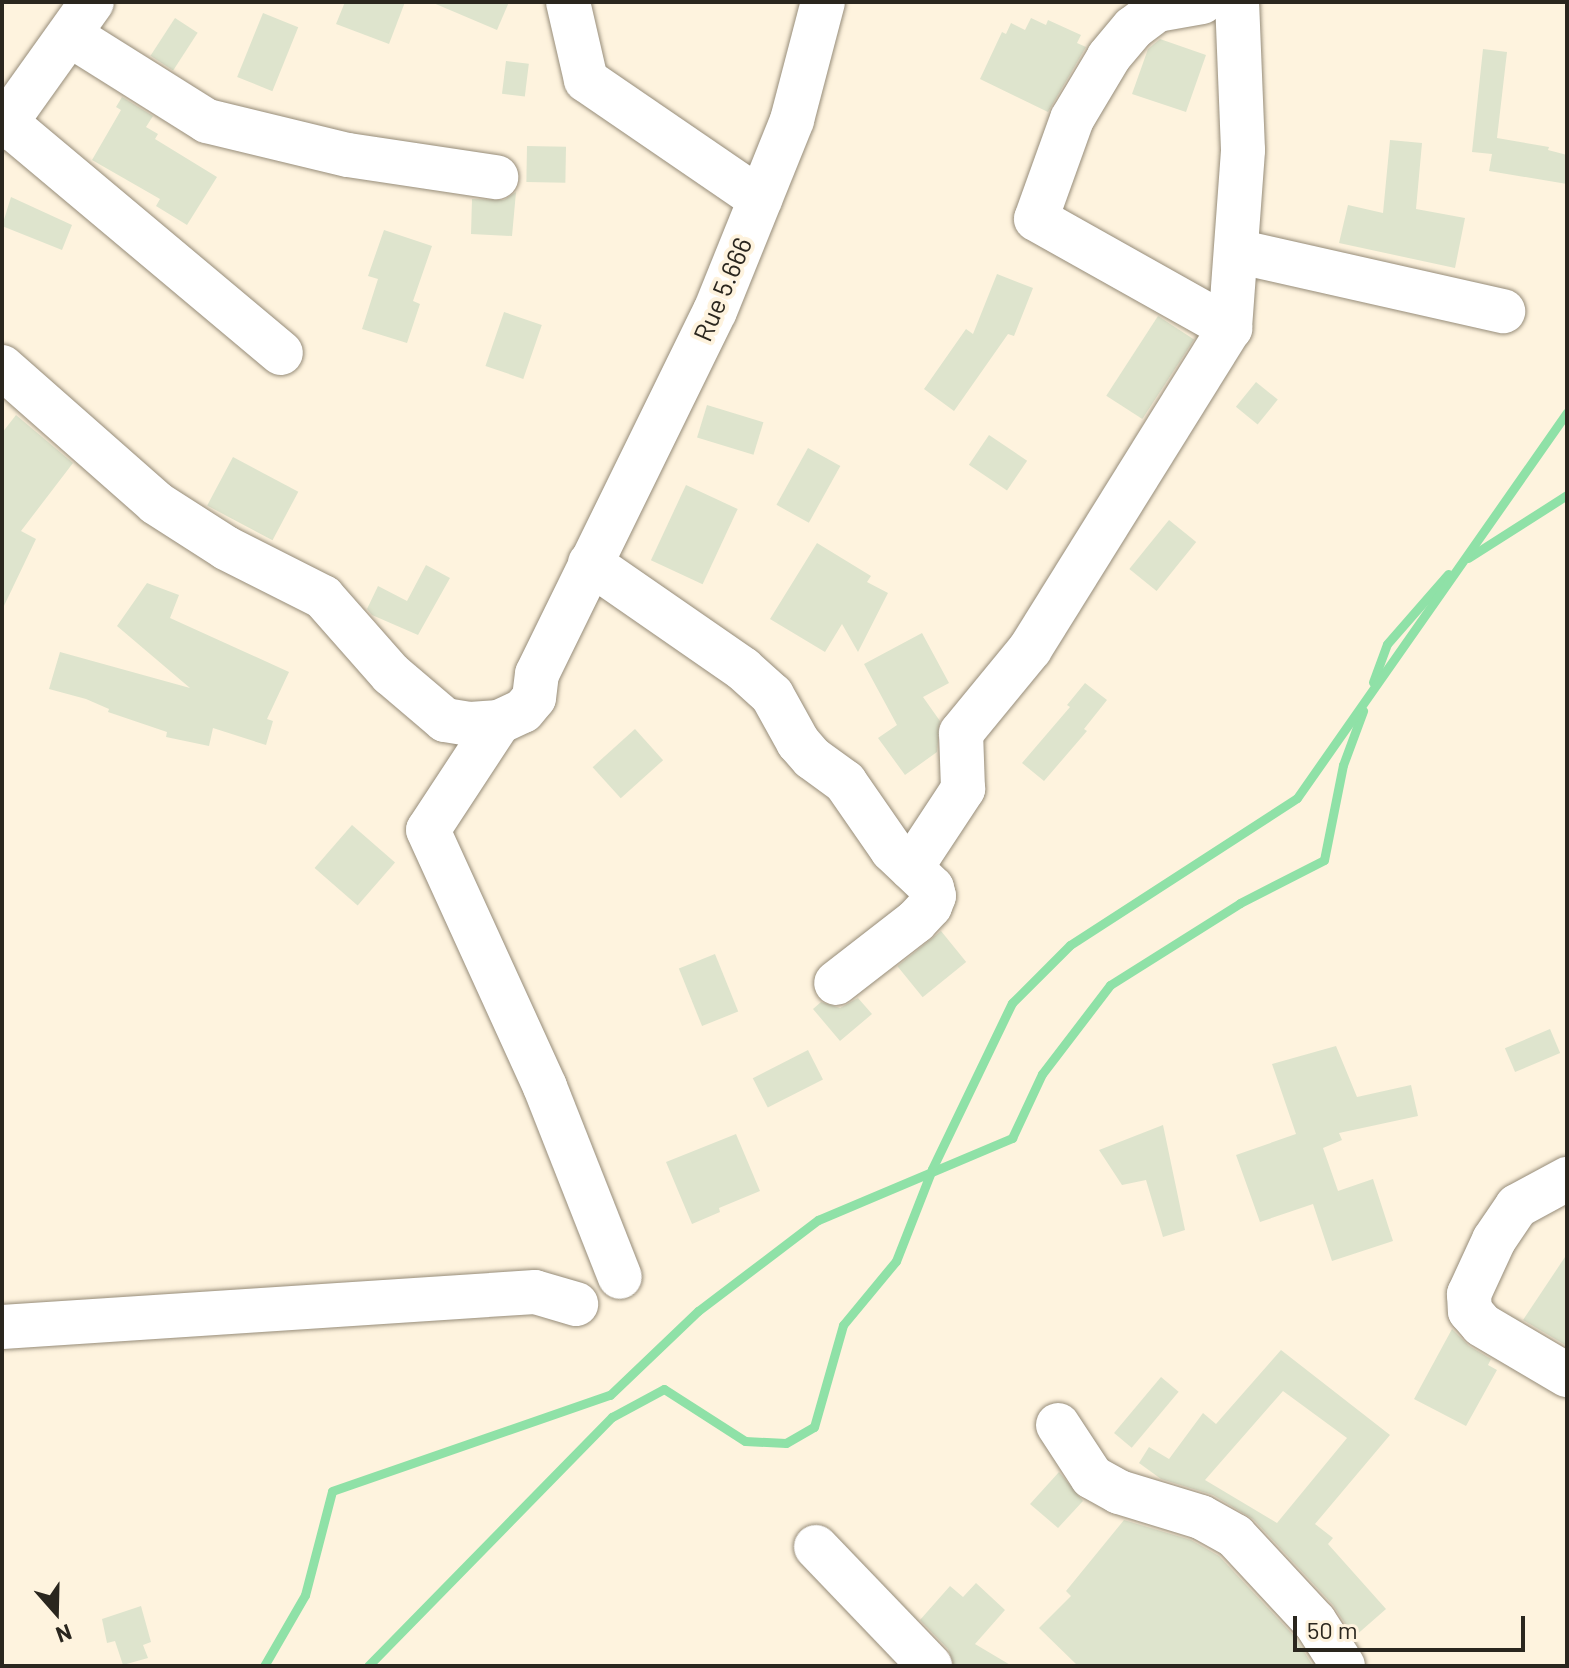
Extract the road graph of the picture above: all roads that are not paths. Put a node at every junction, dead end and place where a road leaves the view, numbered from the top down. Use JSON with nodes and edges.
{"nodes":[{"id":1,"x":568,"y":2,"type":"edge"},
{"id":2,"x":823,"y":2,"type":"edge"},
{"id":3,"x":1202,"y":2,"type":"edge"},
{"id":4,"x":1237,"y":2,"type":"edge"},
{"id":5,"x":81,"y":18,"type":"edge"},
{"id":6,"x":3,"y":123,"type":"edge"},
{"id":7,"x":496,"y":177,"type":"dead end"},
{"id":8,"x":760,"y":199,"type":"junction"},
{"id":9,"x":1236,"y":251,"type":"junction"},
{"id":10,"x":1503,"y":311,"type":"dead end"},
{"id":11,"x":1230,"y":328,"type":"junction"},
{"id":12,"x":281,"y":353,"type":"dead end"},
{"id":13,"x":2,"y":367,"type":"edge"},
{"id":14,"x":590,"y":563,"type":"junction"},
{"id":15,"x":499,"y":722,"type":"junction"},
{"id":16,"x":911,"y":868,"type":"junction"},
{"id":17,"x":836,"y":983,"type":"dead end"},
{"id":18,"x":1567,"y":1179,"type":"edge"},
{"id":19,"x":620,"y":1277,"type":"dead end"},
{"id":20,"x":576,"y":1304,"type":"dead end"},
{"id":21,"x":2,"y":1327,"type":"edge"},
{"id":22,"x":1567,"y":1375,"type":"edge"},
{"id":23,"x":1058,"y":1425,"type":"dead end"},
{"id":24,"x":816,"y":1547,"type":"dead end"},
{"id":25,"x":930,"y":1666,"type":"edge"},
{"id":26,"x":1343,"y":1666,"type":"edge"}],
"edges":[{"from":1,"to":8,"type":"street"},
{"from":2,"to":8,"type":"street","name":"Rue 5.666"},
{"from":3,"to":11,"type":"street"},
{"from":4,"to":9,"type":"street"},
{"from":5,"to":6,"type":"street"},
{"from":5,"to":7,"type":"street"},
{"from":6,"to":12,"type":"street"},
{"from":8,"to":14,"type":"street","name":"Rue 5.666"},
{"from":9,"to":10,"type":"street"},
{"from":9,"to":11,"type":"street"},
{"from":11,"to":16,"type":"street"},
{"from":13,"to":15,"type":"street"},
{"from":14,"to":15,"type":"street","name":"Rue 5.666"},
{"from":14,"to":16,"type":"street"},
{"from":15,"to":19,"type":"street"},
{"from":16,"to":17,"type":"street"},
{"from":18,"to":22,"type":"street"},
{"from":20,"to":21,"type":"street"},
{"from":23,"to":26,"type":"street"},
{"from":24,"to":25,"type":"street"}]}
